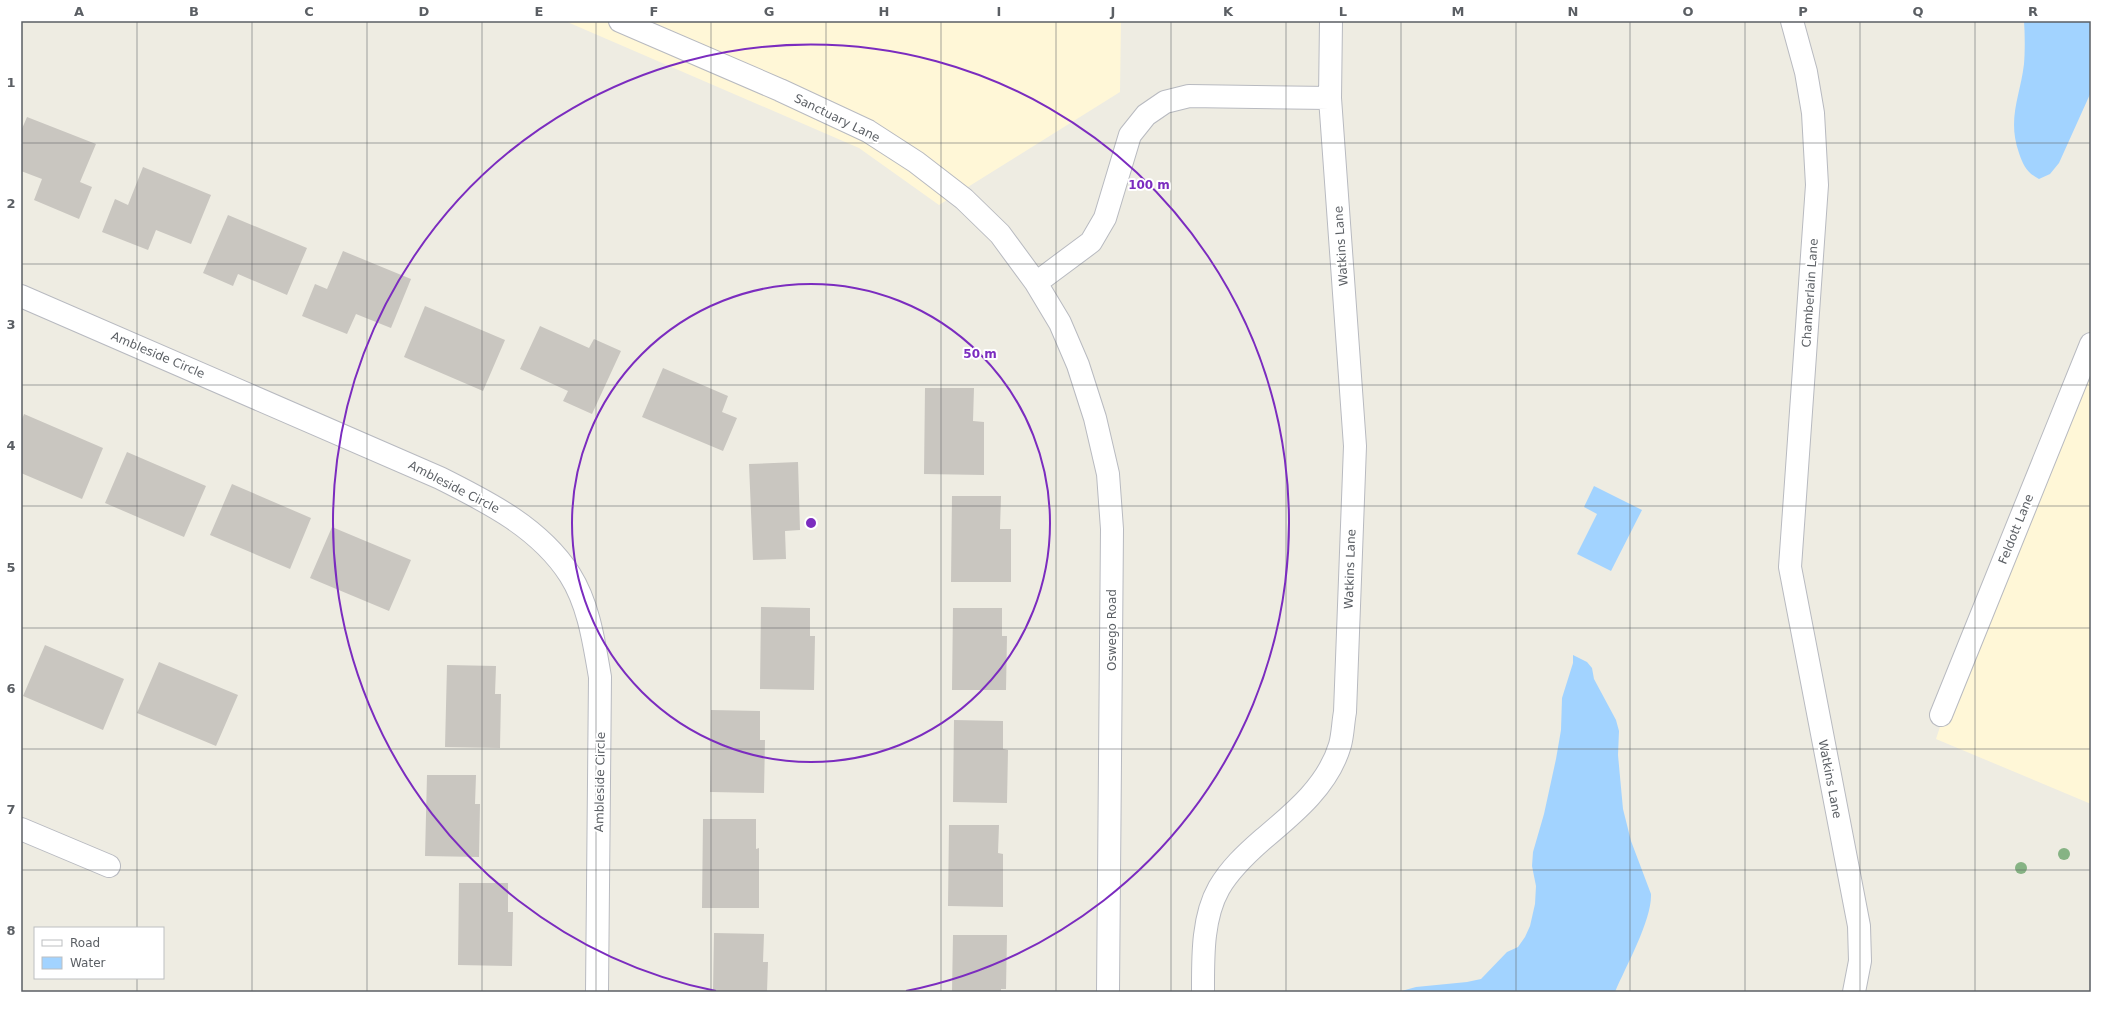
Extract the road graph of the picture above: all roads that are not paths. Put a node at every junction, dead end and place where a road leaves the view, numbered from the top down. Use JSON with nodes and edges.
{"nodes":[{"id":1,"x":620,"y":21,"type":"edge"},
{"id":2,"x":1331,"y":21,"type":"edge"},
{"id":3,"x":1792,"y":21,"type":"edge"},
{"id":4,"x":1330,"y":98,"type":"junction"},
{"id":5,"x":1036,"y":283,"type":"junction"},
{"id":6,"x":21,"y":296,"type":"edge"},
{"id":7,"x":2091,"y":344,"type":"edge"},
{"id":8,"x":1790,"y":566,"type":"joint"},
{"id":9,"x":1941,"y":715,"type":"dead end"},
{"id":10,"x":21,"y":829,"type":"edge"},
{"id":11,"x":109,"y":866,"type":"dead end"},
{"id":12,"x":597,"y":992,"type":"edge"},
{"id":13,"x":1108,"y":992,"type":"edge"},
{"id":14,"x":1203,"y":992,"type":"edge"},
{"id":15,"x":1854,"y":992,"type":"edge"}],
"edges":[{"from":1,"to":5,"type":"street","name":"Sanctuary Lane"},
{"from":2,"to":4,"type":"street","name":"Watkins Lane"},
{"from":3,"to":8,"type":"street","name":"Chamberlain Lane"},
{"from":4,"to":5,"type":"street"},
{"from":4,"to":14,"type":"street","name":"Watkins Lane"},
{"from":5,"to":13,"type":"street","name":"Oswego Road"},
{"from":6,"to":12,"type":"street","name":"Ambleside Circle"},
{"from":7,"to":9,"type":"street","name":"Feldott Lane"},
{"from":8,"to":15,"type":"street","name":"Watkins Lane"},
{"from":10,"to":11,"type":"street"}]}
